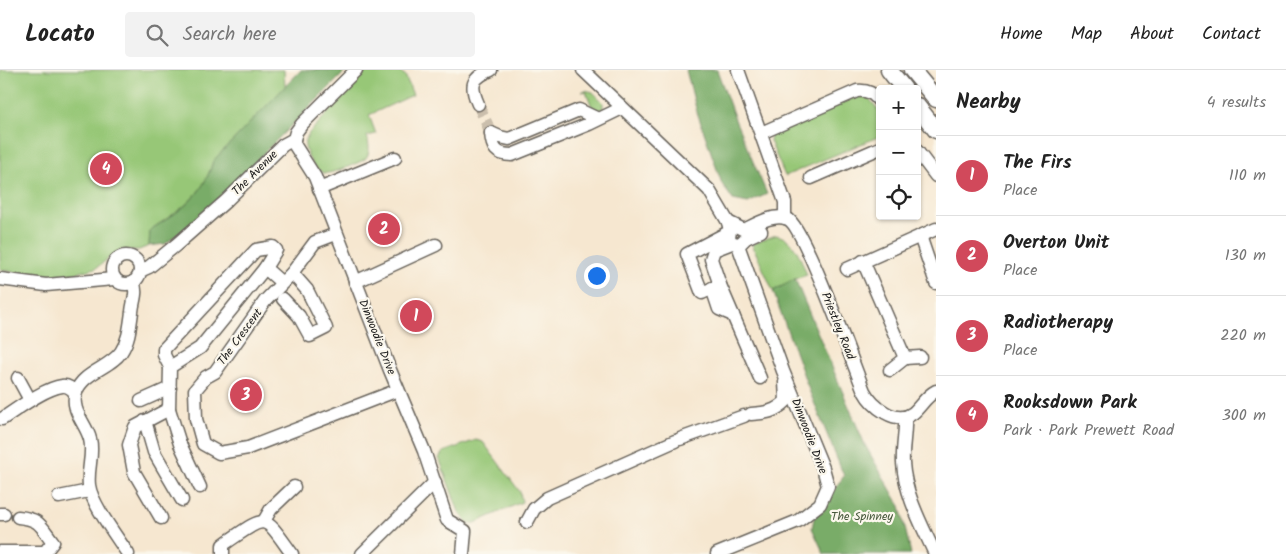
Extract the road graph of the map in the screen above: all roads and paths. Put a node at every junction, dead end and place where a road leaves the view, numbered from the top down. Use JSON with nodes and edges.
{"nodes":[{"id":1,"x":356,"y":70,"type":"edge"},
{"id":2,"x":490,"y":70,"type":"edge"},
{"id":3,"x":583,"y":70,"type":"edge"},
{"id":4,"x":738,"y":70,"type":"edge"},
{"id":5,"x":889,"y":70,"type":"edge"},
{"id":6,"x":912,"y":70,"type":"edge"},
{"id":7,"x":901,"y":85,"type":"edge"},
{"id":8,"x":876,"y":97,"type":"edge"},
{"id":9,"x":936,"y":99,"type":"edge"},
{"id":10,"x":478,"y":104,"type":"tunnel mouth"},
{"id":11,"x":622,"y":108,"type":"junction"},
{"id":12,"x":921,"y":111,"type":"edge"},
{"id":13,"x":936,"y":130,"type":"edge"},
{"id":14,"x":491,"y":133,"type":"tunnel mouth"},
{"id":15,"x":761,"y":133,"type":"junction"},
{"id":16,"x":294,"y":139,"type":"junction"},
{"id":17,"x":876,"y":150,"type":"edge"},
{"id":18,"x":921,"y":156,"type":"edge"},
{"id":19,"x":395,"y":158,"type":"dead end"},
{"id":20,"x":936,"y":176,"type":"edge"},
{"id":21,"x":811,"y":178,"type":"dead end"},
{"id":22,"x":319,"y":189,"type":"junction"},
{"id":23,"x":782,"y":218,"type":"junction"},
{"id":24,"x":936,"y":229,"type":"edge"},
{"id":25,"x":336,"y":234,"type":"junction"},
{"id":26,"x":736,"y":234,"type":"junction"},
{"id":27,"x":920,"y":236,"type":"junction"},
{"id":28,"x":436,"y":245,"type":"dead end"},
{"id":29,"x":863,"y":261,"type":"junction"},
{"id":30,"x":138,"y":265,"type":"junction"},
{"id":31,"x":265,"y":268,"type":"junction"},
{"id":32,"x":847,"y":269,"type":"dead end"},
{"id":33,"x":292,"y":273,"type":"junction"},
{"id":34,"x":121,"y":278,"type":"junction"},
{"id":35,"x":0,"y":279,"type":"edge"},
{"id":36,"x":355,"y":282,"type":"junction"},
{"id":37,"x":936,"y":282,"type":"edge"},
{"id":38,"x":282,"y":283,"type":"junction"},
{"id":39,"x":716,"y":287,"type":"junction"},
{"id":40,"x":283,"y":299,"type":"dead end"},
{"id":41,"x":920,"y":357,"type":"dead end"},
{"id":42,"x":905,"y":358,"type":"junction"},
{"id":43,"x":170,"y":368,"type":"junction"},
{"id":44,"x":890,"y":370,"type":"dead end"},
{"id":45,"x":783,"y":371,"type":"junction"},
{"id":46,"x":18,"y":378,"type":"dead end"},
{"id":47,"x":760,"y":378,"type":"dead end"},
{"id":48,"x":170,"y":388,"type":"junction"},
{"id":49,"x":398,"y":390,"type":"junction"},
{"id":50,"x":934,"y":390,"type":"edge"},
{"id":51,"x":76,"y":393,"type":"junction"},
{"id":52,"x":30,"y":400,"type":"junction"},
{"id":53,"x":141,"y":401,"type":"dead end"},
{"id":54,"x":170,"y":409,"type":"junction"},
{"id":55,"x":905,"y":416,"type":"junction"},
{"id":56,"x":2,"y":419,"type":"dead end"},
{"id":57,"x":145,"y":422,"type":"junction"},
{"id":58,"x":435,"y":482,"type":"junction"},
{"id":59,"x":200,"y":487,"type":"dead end"},
{"id":60,"x":294,"y":487,"type":"dead end"},
{"id":61,"x":90,"y":491,"type":"junction"},
{"id":62,"x":59,"y":497,"type":"dead end"},
{"id":63,"x":182,"y":500,"type":"dead end"},
{"id":64,"x":18,"y":518,"type":"dead end"},
{"id":65,"x":161,"y":518,"type":"dead end"},
{"id":66,"x":264,"y":521,"type":"junction"},
{"id":67,"x":527,"y":522,"type":"dead end"},
{"id":68,"x":0,"y":552,"type":"edge"},
{"id":69,"x":220,"y":552,"type":"edge"},
{"id":70,"x":128,"y":554,"type":"edge"},
{"id":71,"x":292,"y":554,"type":"edge"},
{"id":72,"x":362,"y":554,"type":"edge"},
{"id":73,"x":463,"y":554,"type":"edge"},
{"id":74,"x":717,"y":554,"type":"edge"},
{"id":75,"x":935,"y":554,"type":"edge"}],
"edges":[{"from":1,"to":16,"type":"street","name":"The Avenue"},
{"from":2,"to":10,"type":"street"},
{"from":3,"to":11,"type":"street"},
{"from":4,"to":15,"type":"street"},
{"from":5,"to":7,"type":"main road"},
{"from":6,"to":9,"type":"main road"},
{"from":8,"to":15,"type":"street"},
{"from":11,"to":14,"type":"street"},
{"from":11,"to":26,"type":"street"},
{"from":12,"to":13,"type":"main road"},
{"from":15,"to":23,"type":"street"},
{"from":16,"to":22,"type":"street","name":"Dinwoodie Drive"},
{"from":16,"to":30,"type":"street","name":"The Avenue"},
{"from":17,"to":21,"type":"street"},
{"from":18,"to":20,"type":"street"},
{"from":19,"to":22,"type":"street"},
{"from":22,"to":25,"type":"street","name":"Dinwoodie Drive"},
{"from":23,"to":26,"type":"street"},
{"from":23,"to":55,"type":"street","name":"Priestley Road"},
{"from":24,"to":27,"type":"street"},
{"from":25,"to":33,"type":"street","name":"The Crescent"},
{"from":25,"to":36,"type":"street","name":"Dinwoodie Drive"},
{"from":26,"to":39,"type":"street"},
{"from":26,"to":39,"type":"street"},
{"from":26,"to":45,"type":"street","name":"Dinwoodie Drive"},
{"from":27,"to":29,"type":"street"},
{"from":27,"to":37,"type":"street"},
{"from":28,"to":36,"type":"street"},
{"from":29,"to":32,"type":"street"},
{"from":29,"to":42,"type":"street"},
{"from":30,"to":34,"type":"street"},
{"from":30,"to":34,"type":"street","name":"The Avenue"},
{"from":31,"to":38,"type":"street"},
{"from":31,"to":43,"type":"street"},
{"from":31,"to":43,"type":"street"},
{"from":33,"to":38,"type":"street","name":"The Crescent"},
{"from":33,"to":40,"type":"street"},
{"from":34,"to":35,"type":"street"},
{"from":34,"to":51,"type":"street"},
{"from":36,"to":49,"type":"street","name":"Dinwoodie Drive"},
{"from":38,"to":49,"type":"street","name":"The Crescent"},
{"from":39,"to":47,"type":"street"},
{"from":41,"to":42,"type":"street"},
{"from":42,"to":44,"type":"street"},
{"from":43,"to":48,"type":"street"},
{"from":45,"to":67,"type":"street"},
{"from":45,"to":74,"type":"street","name":"Dinwoodie Drive"},
{"from":46,"to":52,"type":"street"},
{"from":48,"to":53,"type":"street"},
{"from":48,"to":54,"type":"street"},
{"from":49,"to":58,"type":"street","name":"Dinwoodie Drive"},
{"from":50,"to":55,"type":"street"},
{"from":51,"to":52,"type":"street"},
{"from":51,"to":61,"type":"street"},
{"from":52,"to":56,"type":"street"},
{"from":54,"to":57,"type":"street"},
{"from":54,"to":59,"type":"street"},
{"from":55,"to":75,"type":"street"},
{"from":57,"to":63,"type":"street"},
{"from":57,"to":65,"type":"street"},
{"from":58,"to":72,"type":"street"},
{"from":58,"to":73,"type":"street","name":"Dinwoodie Drive"},
{"from":60,"to":66,"type":"street"},
{"from":61,"to":62,"type":"street"},
{"from":61,"to":70,"type":"street"},
{"from":64,"to":68,"type":"street"},
{"from":66,"to":69,"type":"street"},
{"from":66,"to":71,"type":"street"}]}
